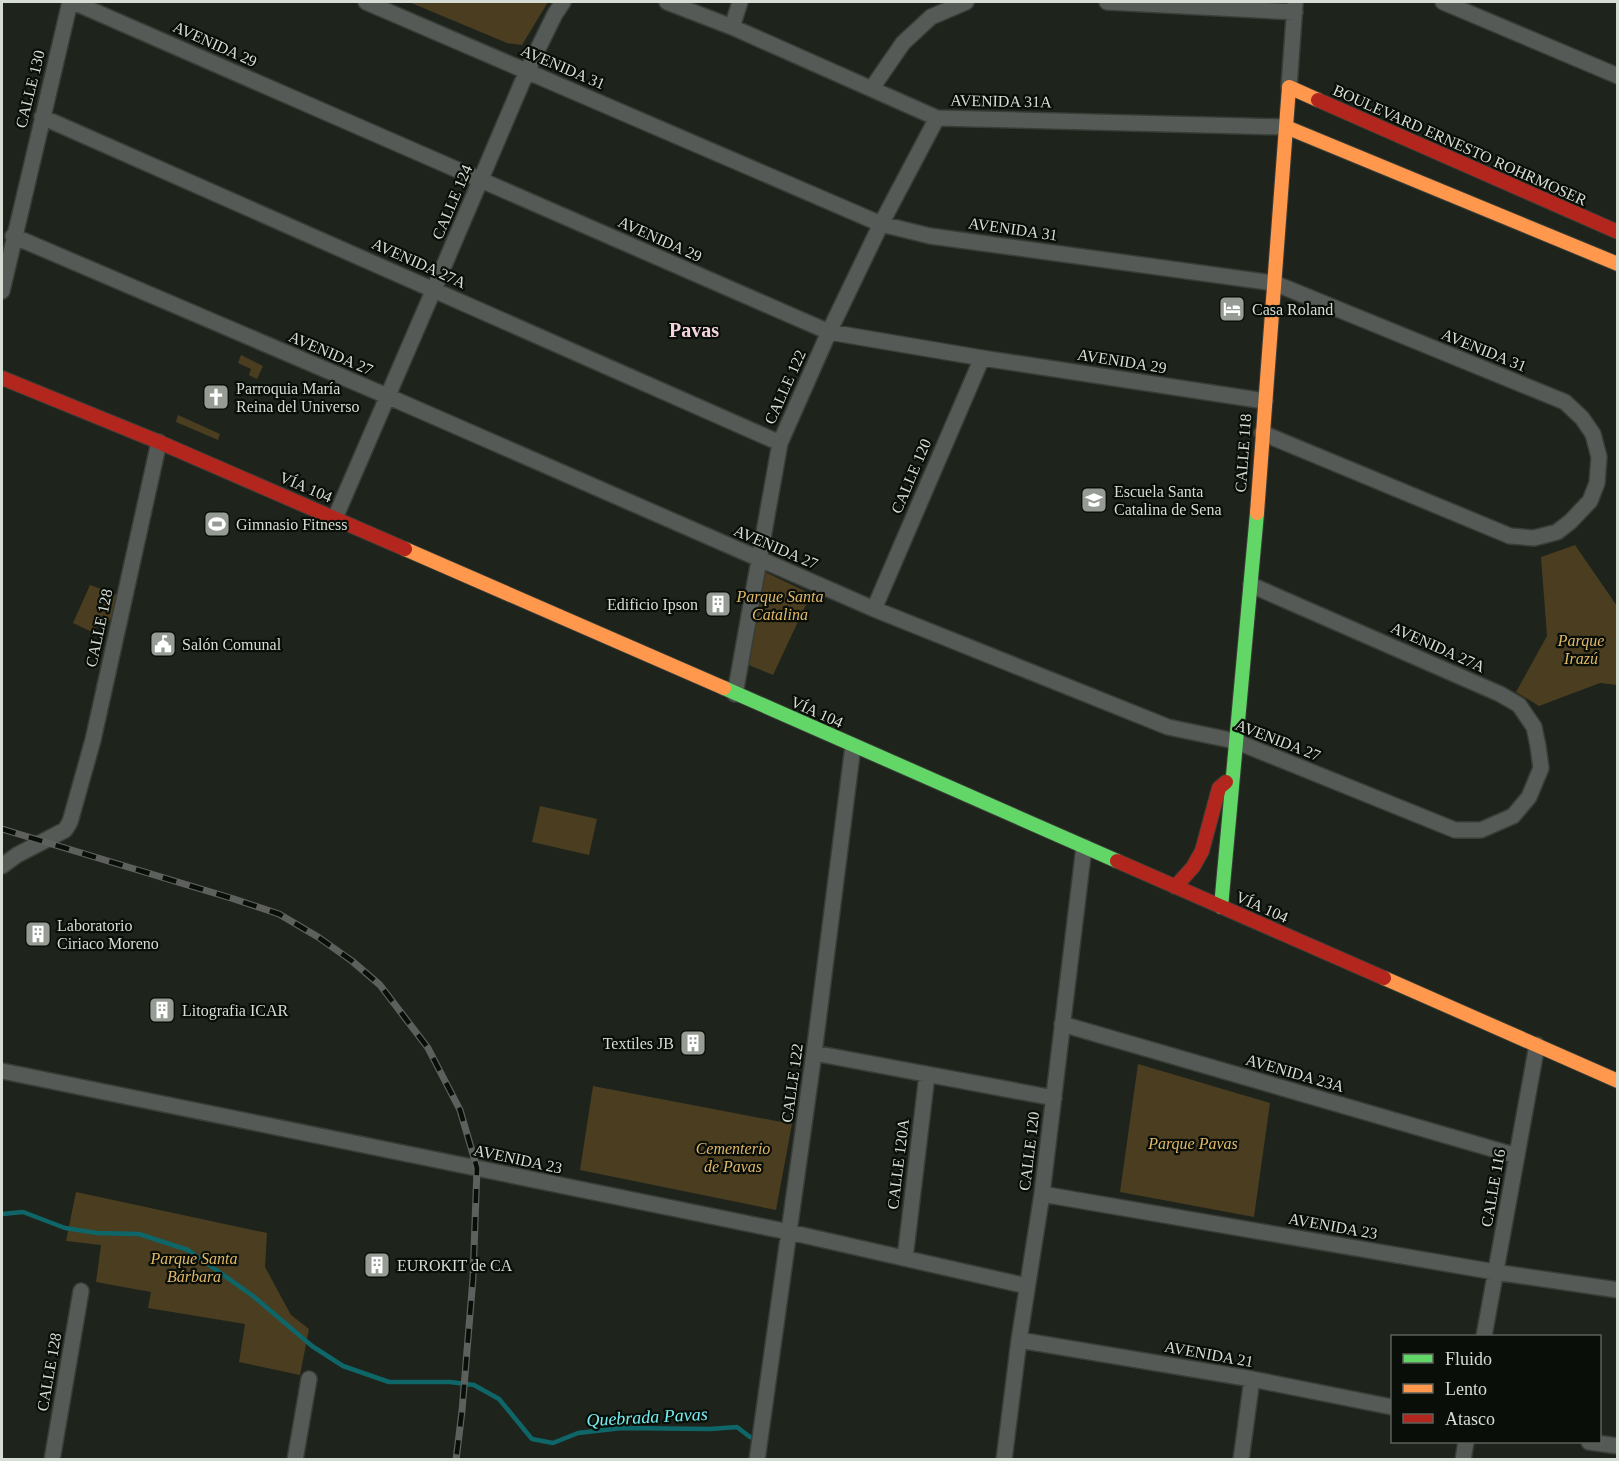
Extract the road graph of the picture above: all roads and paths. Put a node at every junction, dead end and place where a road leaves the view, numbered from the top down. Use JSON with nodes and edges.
{"nodes":[{"id":1,"x":71,"y":2,"type":"edge"},
{"id":2,"x":366,"y":2,"type":"edge"},
{"id":3,"x":563,"y":2,"type":"edge"},
{"id":4,"x":667,"y":2,"type":"edge"},
{"id":5,"x":740,"y":2,"type":"edge"},
{"id":6,"x":966,"y":2,"type":"edge"},
{"id":7,"x":1107,"y":2,"type":"edge"},
{"id":8,"x":1443,"y":2,"type":"edge"},
{"id":9,"x":1295,"y":7,"type":"edge"},
{"id":10,"x":732,"y":27,"type":"junction"},
{"id":11,"x":527,"y":71,"type":"junction"},
{"id":12,"x":1617,"y":76,"type":"edge"},
{"id":13,"x":1289,"y":87,"type":"junction"},
{"id":14,"x":872,"y":88,"type":"junction"},
{"id":15,"x":42,"y":117,"type":"junction"},
{"id":16,"x":937,"y":118,"type":"junction"},
{"id":17,"x":1286,"y":127,"type":"junction"},
{"id":18,"x":480,"y":180,"type":"junction"},
{"id":19,"x":881,"y":224,"type":"junction"},
{"id":20,"x":1617,"y":232,"type":"edge"},
{"id":21,"x":14,"y":236,"type":"junction"},
{"id":22,"x":1617,"y":264,"type":"edge"},
{"id":23,"x":1274,"y":283,"type":"junction"},
{"id":24,"x":434,"y":289,"type":"junction"},
{"id":25,"x":2,"y":291,"type":"edge"},
{"id":26,"x":829,"y":332,"type":"junction"},
{"id":27,"x":981,"y":358,"type":"junction"},
{"id":28,"x":2,"y":378,"type":"edge"},
{"id":29,"x":387,"y":396,"type":"junction"},
{"id":30,"x":1265,"y":401,"type":"junction"},
{"id":31,"x":1262,"y":433,"type":"junction"},
{"id":32,"x":159,"y":442,"type":"junction"},
{"id":33,"x":780,"y":442,"type":"junction"},
{"id":34,"x":335,"y":518,"type":"junction"},
{"id":35,"x":758,"y":559,"type":"junction"},
{"id":36,"x":1251,"y":585,"type":"junction"},
{"id":37,"x":874,"y":609,"type":"junction"},
{"id":38,"x":735,"y":694,"type":"junction"},
{"id":39,"x":1235,"y":741,"type":"junction"},
{"id":40,"x":853,"y":746,"type":"junction"},
{"id":41,"x":1232,"y":775,"type":"junction"},
{"id":42,"x":1529,"y":796,"type":"joint"},
{"id":43,"x":1084,"y":847,"type":"junction"},
{"id":44,"x":2,"y":866,"type":"edge"},
{"id":45,"x":1176,"y":887,"type":"junction"},
{"id":46,"x":1221,"y":907,"type":"junction"},
{"id":47,"x":1062,"y":1024,"type":"junction"},
{"id":48,"x":1537,"y":1045,"type":"junction"},
{"id":49,"x":814,"y":1053,"type":"junction"},
{"id":50,"x":2,"y":1071,"type":"edge"},
{"id":51,"x":927,"y":1075,"type":"junction"},
{"id":52,"x":1617,"y":1081,"type":"edge"},
{"id":53,"x":1054,"y":1098,"type":"junction"},
{"id":54,"x":1517,"y":1156,"type":"junction"},
{"id":55,"x":1042,"y":1194,"type":"junction"},
{"id":56,"x":789,"y":1232,"type":"junction"},
{"id":57,"x":906,"y":1258,"type":"junction"},
{"id":58,"x":1496,"y":1272,"type":"junction"},
{"id":59,"x":1027,"y":1286,"type":"junction"},
{"id":60,"x":1617,"y":1290,"type":"edge"},
{"id":61,"x":81,"y":1291,"type":"dead end"},
{"id":62,"x":1484,"y":1335,"type":"edge"},
{"id":63,"x":1019,"y":1340,"type":"junction"},
{"id":64,"x":309,"y":1379,"type":"dead end"},
{"id":65,"x":1252,"y":1379,"type":"junction"},
{"id":66,"x":1391,"y":1407,"type":"edge"},
{"id":67,"x":1466,"y":1443,"type":"edge"},
{"id":68,"x":1596,"y":1443,"type":"edge"},
{"id":69,"x":1617,"y":1446,"type":"edge"},
{"id":70,"x":52,"y":1460,"type":"edge"},
{"id":71,"x":295,"y":1460,"type":"edge"},
{"id":72,"x":757,"y":1460,"type":"edge"},
{"id":73,"x":1004,"y":1460,"type":"edge"},
{"id":74,"x":1240,"y":1460,"type":"edge"},
{"id":75,"x":1463,"y":1460,"type":"edge"}],
"edges":[{"from":1,"to":15,"type":"street","name":"CALLE 130"},
{"from":1,"to":18,"type":"street","name":"AVENIDA 29"},
{"from":2,"to":11,"type":"street","name":"AVENIDA 31"},
{"from":3,"to":11,"type":"street","name":"CALLE 124"},
{"from":4,"to":10,"type":"street","name":"AVENIDA 31A"},
{"from":5,"to":10,"type":"street"},
{"from":6,"to":14,"type":"street"},
{"from":7,"to":9,"type":"street"},
{"from":8,"to":12,"type":"street"},
{"from":9,"to":13,"type":"street","name":"CALLE 118"},
{"from":10,"to":14,"type":"street","name":"AVENIDA 31A"},
{"from":11,"to":18,"type":"street","name":"CALLE 124"},
{"from":11,"to":19,"type":"street","name":"AVENIDA 31"},
{"from":13,"to":17,"type":"main road","name":"CALLE 118"},
{"from":13,"to":20,"type":"main road","name":"BOULEVARD ERNESTO ROHRMOSER"},
{"from":14,"to":16,"type":"street","name":"AVENIDA 31A"},
{"from":15,"to":21,"type":"street","name":"CALLE 130"},
{"from":15,"to":24,"type":"street","name":"AVENIDA 27A"},
{"from":16,"to":17,"type":"street","name":"AVENIDA 31A"},
{"from":16,"to":19,"type":"street","name":"CALLE 122"},
{"from":17,"to":22,"type":"main road"},
{"from":17,"to":23,"type":"main road","name":"CALLE 118"},
{"from":18,"to":24,"type":"street","name":"CALLE 124"},
{"from":18,"to":26,"type":"street","name":"AVENIDA 29"},
{"from":19,"to":23,"type":"street","name":"AVENIDA 31"},
{"from":19,"to":26,"type":"street","name":"CALLE 122"},
{"from":21,"to":25,"type":"street","name":"CALLE 130"},
{"from":21,"to":29,"type":"street","name":"AVENIDA 27"},
{"from":23,"to":30,"type":"main road","name":"CALLE 118"},
{"from":23,"to":31,"type":"street","name":"AVENIDA 31"},
{"from":24,"to":29,"type":"street","name":"CALLE 124"},
{"from":24,"to":33,"type":"street","name":"AVENIDA 27A"},
{"from":26,"to":27,"type":"street","name":"AVENIDA 29"},
{"from":26,"to":33,"type":"street","name":"CALLE 122"},
{"from":27,"to":30,"type":"street","name":"AVENIDA 29"},
{"from":27,"to":37,"type":"street","name":"CALLE 120"},
{"from":28,"to":32,"type":"main road","name":"VÍA 104"},
{"from":29,"to":34,"type":"street","name":"CALLE 124"},
{"from":29,"to":35,"type":"street","name":"AVENIDA 27"},
{"from":30,"to":31,"type":"main road","name":"CALLE 118"},
{"from":31,"to":36,"type":"main road","name":"CALLE 118"},
{"from":32,"to":34,"type":"main road","name":"VÍA 104"},
{"from":32,"to":44,"type":"street","name":"CALLE 128"},
{"from":33,"to":35,"type":"street","name":"CALLE 122"},
{"from":34,"to":38,"type":"main road","name":"VÍA 104"},
{"from":35,"to":37,"type":"street","name":"AVENIDA 27"},
{"from":35,"to":38,"type":"street","name":"CALLE 122"},
{"from":36,"to":39,"type":"main road","name":"CALLE 118"},
{"from":36,"to":42,"type":"street","name":"AVENIDA 27A"},
{"from":37,"to":39,"type":"street","name":"AVENIDA 27"},
{"from":38,"to":40,"type":"main road","name":"VÍA 104"},
{"from":39,"to":41,"type":"main road","name":"CALLE 118"},
{"from":39,"to":42,"type":"street","name":"AVENIDA 27"},
{"from":40,"to":43,"type":"main road","name":"VÍA 104"},
{"from":40,"to":49,"type":"street","name":"CALLE 122"},
{"from":41,"to":45,"type":"main road"},
{"from":41,"to":46,"type":"main road","name":"CALLE 118"},
{"from":43,"to":45,"type":"main road","name":"VÍA 104"},
{"from":43,"to":47,"type":"street","name":"CALLE 120"},
{"from":45,"to":46,"type":"main road","name":"VÍA 104"},
{"from":46,"to":48,"type":"main road","name":"VÍA 104"},
{"from":47,"to":53,"type":"street","name":"CALLE 120"},
{"from":47,"to":54,"type":"street","name":"AVENIDA 23A"},
{"from":48,"to":52,"type":"main road","name":"VÍA 104"},
{"from":48,"to":54,"type":"street","name":"CALLE 116"},
{"from":49,"to":51,"type":"street"},
{"from":49,"to":56,"type":"street","name":"CALLE 122"},
{"from":50,"to":56,"type":"street","name":"AVENIDA 23"},
{"from":51,"to":53,"type":"street"},
{"from":51,"to":57,"type":"street","name":"CALLE 120A"},
{"from":53,"to":55,"type":"street","name":"CALLE 120"},
{"from":54,"to":58,"type":"street","name":"CALLE 116"},
{"from":55,"to":58,"type":"street","name":"AVENIDA 23"},
{"from":55,"to":59,"type":"street","name":"CALLE 120"},
{"from":56,"to":57,"type":"street","name":"AVENIDA 23"},
{"from":56,"to":72,"type":"street","name":"CALLE 122"},
{"from":57,"to":59,"type":"street","name":"AVENIDA 23"},
{"from":58,"to":60,"type":"street","name":"AVENIDA 23"},
{"from":58,"to":62,"type":"street","name":"CALLE 116"},
{"from":59,"to":63,"type":"street","name":"CALLE 120"},
{"from":61,"to":70,"type":"street","name":"CALLE 128"},
{"from":63,"to":65,"type":"street","name":"AVENIDA 21"},
{"from":63,"to":73,"type":"street","name":"CALLE 120"},
{"from":64,"to":71,"type":"street"},
{"from":65,"to":66,"type":"street","name":"AVENIDA 21"},
{"from":65,"to":74,"type":"street"},
{"from":67,"to":75,"type":"street"},
{"from":68,"to":69,"type":"street"}]}
